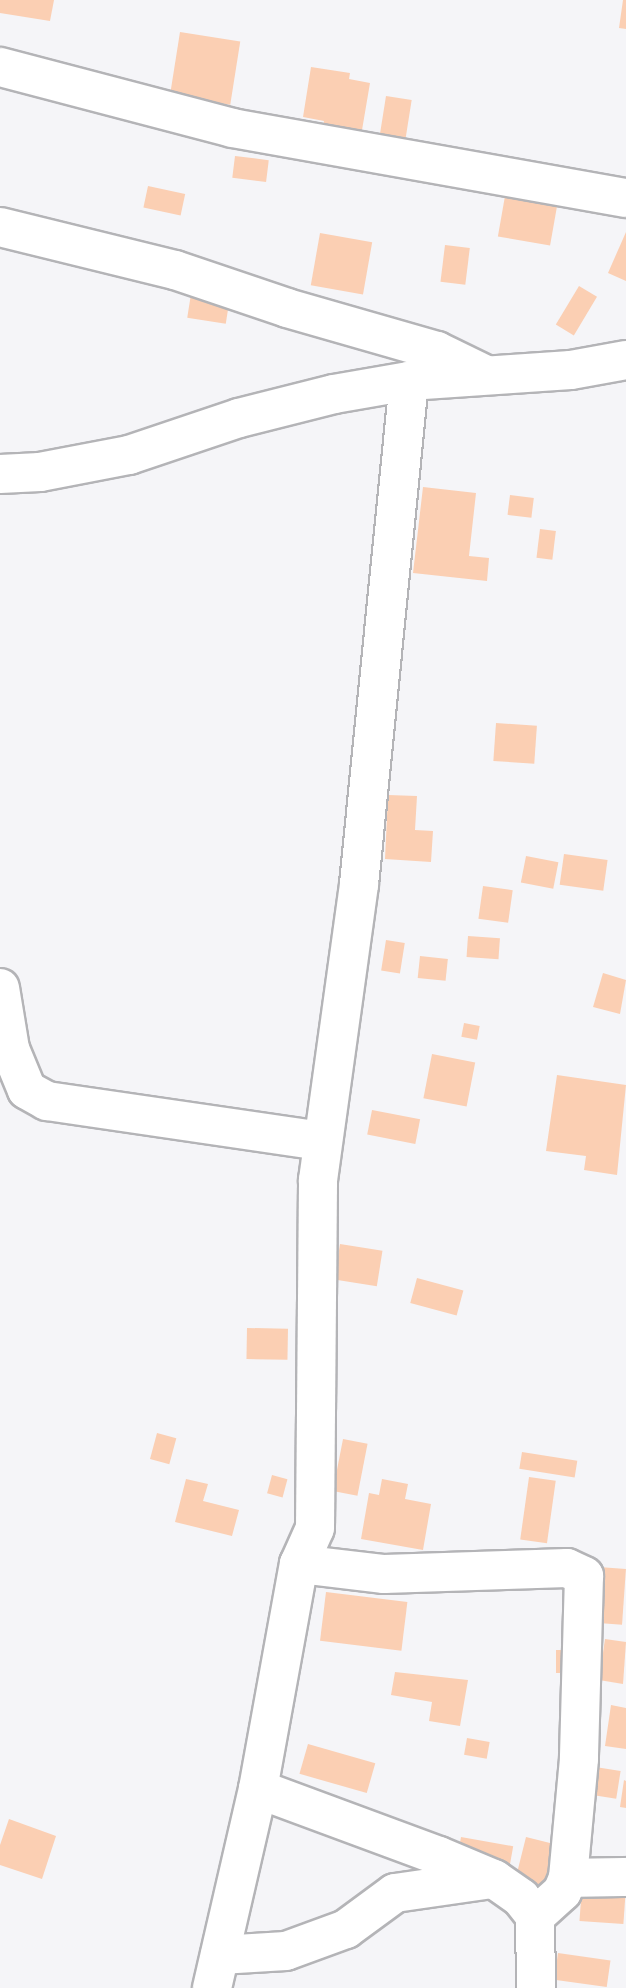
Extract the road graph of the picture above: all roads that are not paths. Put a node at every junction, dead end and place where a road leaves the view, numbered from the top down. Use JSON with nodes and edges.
{"nodes":[{"id":1,"x":0,"y":67,"type":"edge"},
{"id":2,"x":626,"y":198,"type":"edge"},
{"id":3,"x":0,"y":227,"type":"edge"},
{"id":4,"x":626,"y":360,"type":"edge"},
{"id":5,"x":486,"y":375,"type":"junction"},
{"id":6,"x":409,"y":381,"type":"junction"},
{"id":7,"x":0,"y":474,"type":"edge"},
{"id":8,"x":0,"y":988,"type":"edge"},
{"id":9,"x":322,"y":1141,"type":"junction"},
{"id":10,"x":299,"y":1564,"type":"junction"},
{"id":11,"x":258,"y":1789,"type":"junction"},
{"id":12,"x":626,"y":1877,"type":"edge"},
{"id":13,"x":568,"y":1878,"type":"junction"},
{"id":14,"x":494,"y":1879,"type":"junction"},
{"id":15,"x":535,"y":1916,"type":"junction"},
{"id":16,"x":216,"y":1972,"type":"edge"},
{"id":17,"x":536,"y":1988,"type":"edge"}],
"edges":[{"from":1,"to":2,"type":"street"},
{"from":3,"to":5,"type":"street"},
{"from":4,"to":5,"type":"street"},
{"from":5,"to":6,"type":"street"},
{"from":6,"to":7,"type":"street"},
{"from":6,"to":9,"type":"street"},
{"from":8,"to":9,"type":"street"},
{"from":9,"to":10,"type":"street"},
{"from":10,"to":11,"type":"street"},
{"from":10,"to":13,"type":"street"},
{"from":11,"to":14,"type":"street"},
{"from":11,"to":16,"type":"street"},
{"from":12,"to":13,"type":"street"},
{"from":13,"to":15,"type":"street"},
{"from":14,"to":15,"type":"street"},
{"from":14,"to":16,"type":"street"},
{"from":15,"to":17,"type":"street"}]}
